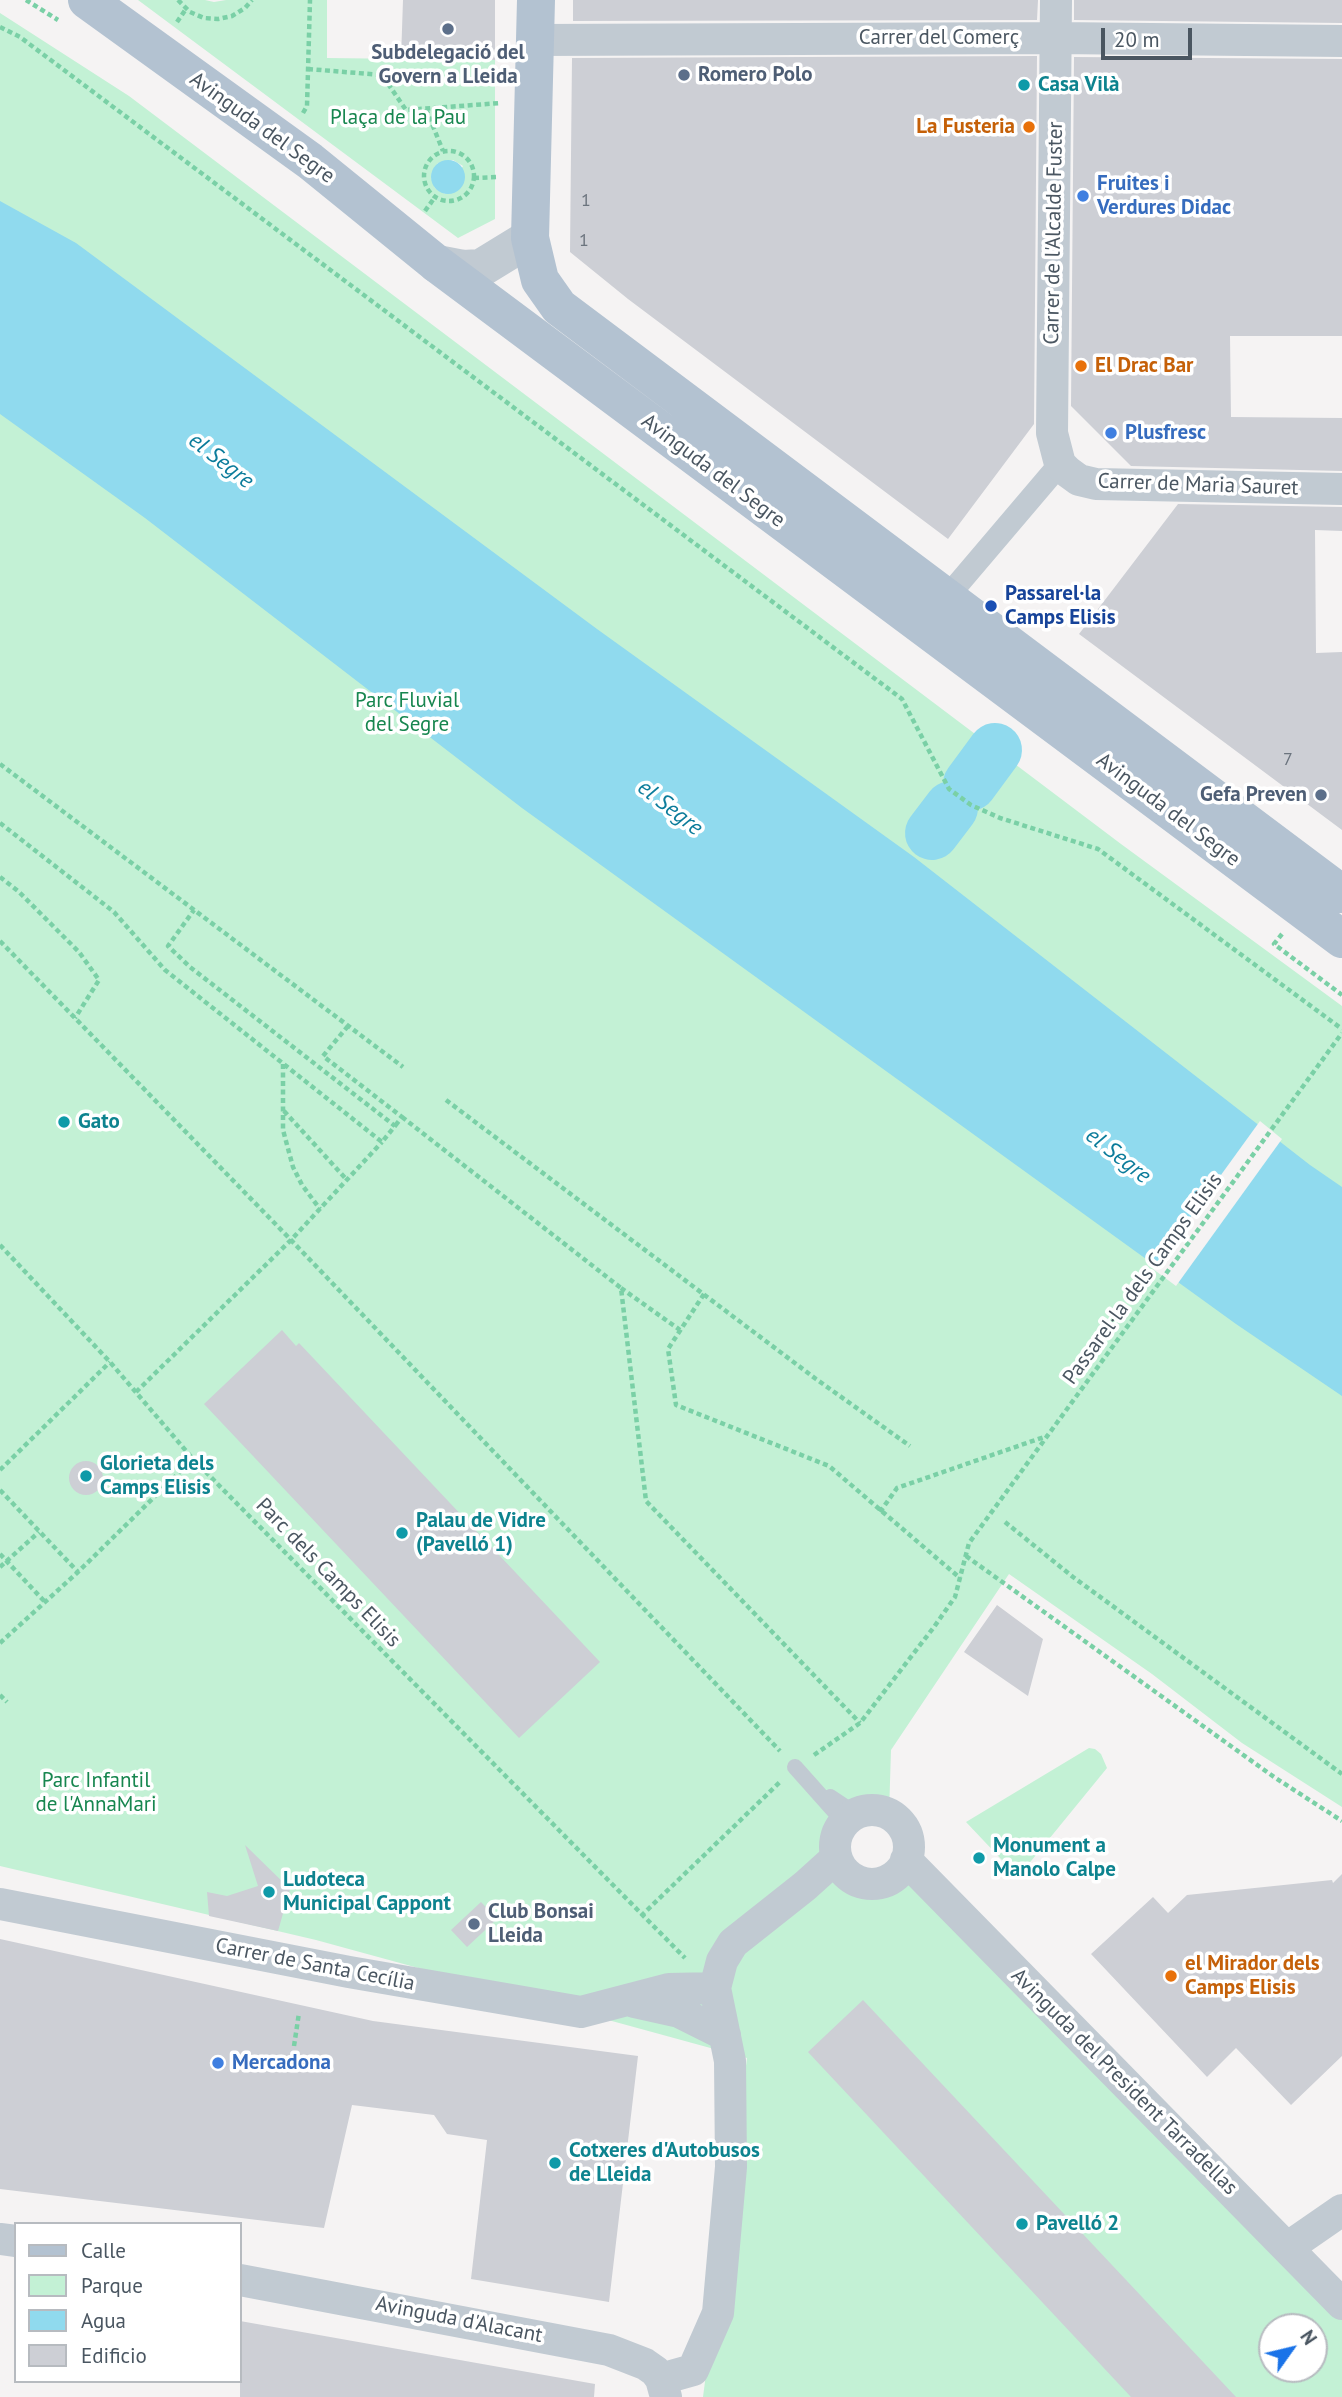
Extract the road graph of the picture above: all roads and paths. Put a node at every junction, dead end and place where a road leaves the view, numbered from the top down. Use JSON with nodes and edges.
{"nodes":[{"id":1,"x":86,"y":0,"type":"edge"},
{"id":2,"x":178,"y":0,"type":"edge"},
{"id":3,"x":252,"y":0,"type":"edge"},
{"id":4,"x":310,"y":0,"type":"edge"},
{"id":5,"x":537,"y":0,"type":"edge"},
{"id":6,"x":1056,"y":0,"type":"edge"},
{"id":7,"x":0,"y":27,"type":"edge"},
{"id":8,"x":1056,"y":38,"type":"junction"},
{"id":9,"x":536,"y":40,"type":"junction"},
{"id":10,"x":1342,"y":41,"type":"edge"},
{"id":11,"x":308,"y":69,"type":"junction"},
{"id":12,"x":503,"y":103,"type":"dead end"},
{"id":13,"x":426,"y":109,"type":"junction"},
{"id":14,"x":300,"y":117,"type":"dead end"},
{"id":15,"x":443,"y":151,"type":"junction"},
{"id":16,"x":502,"y":177,"type":"dead end"},
{"id":17,"x":474,"y":178,"type":"junction"},
{"id":18,"x":530,"y":238,"type":"junction"},
{"id":19,"x":437,"y":264,"type":"junction"},
{"id":20,"x":1060,"y":464,"type":"junction"},
{"id":21,"x":1342,"y":489,"type":"edge"},
{"id":22,"x":947,"y":597,"type":"junction"},
{"id":23,"x":0,"y":764,"type":"edge"},
{"id":24,"x":0,"y":823,"type":"edge"},
{"id":25,"x":0,"y":877,"type":"edge"},
{"id":26,"x":1342,"y":894,"type":"edge"},
{"id":27,"x":194,"y":909,"type":"junction"},
{"id":28,"x":1284,"y":933,"type":"dead end"},
{"id":29,"x":1342,"y":939,"type":"edge"},
{"id":30,"x":0,"y":942,"type":"edge"},
{"id":31,"x":1342,"y":995,"type":"edge"},
{"id":32,"x":75,"y":1018,"type":"junction"},
{"id":33,"x":348,"y":1026,"type":"junction"},
{"id":34,"x":1342,"y":1031,"type":"edge"},
{"id":35,"x":283,"y":1063,"type":"junction"},
{"id":36,"x":403,"y":1068,"type":"dead end"},
{"id":37,"x":446,"y":1100,"type":"dead end"},
{"id":38,"x":283,"y":1110,"type":"junction"},
{"id":39,"x":401,"y":1116,"type":"junction"},
{"id":40,"x":395,"y":1126,"type":"junction"},
{"id":41,"x":382,"y":1142,"type":"junction"},
{"id":42,"x":347,"y":1180,"type":"junction"},
{"id":43,"x":320,"y":1209,"type":"junction"},
{"id":44,"x":291,"y":1240,"type":"junction"},
{"id":45,"x":0,"y":1245,"type":"edge"},
{"id":46,"x":621,"y":1288,"type":"junction"},
{"id":47,"x":704,"y":1294,"type":"junction"},
{"id":48,"x":680,"y":1330,"type":"junction"},
{"id":49,"x":110,"y":1362,"type":"junction"},
{"id":50,"x":135,"y":1392,"type":"junction"},
{"id":51,"x":1048,"y":1435,"type":"junction"},
{"id":52,"x":910,"y":1446,"type":"dead end"},
{"id":53,"x":194,"y":1459,"type":"junction"},
{"id":54,"x":0,"y":1470,"type":"edge"},
{"id":55,"x":0,"y":1490,"type":"edge"},
{"id":56,"x":880,"y":1512,"type":"junction"},
{"id":57,"x":1005,"y":1522,"type":"dead end"},
{"id":58,"x":38,"y":1532,"type":"junction"},
{"id":59,"x":0,"y":1554,"type":"edge"},
{"id":60,"x":966,"y":1556,"type":"junction"},
{"id":61,"x":6,"y":1561,"type":"junction"},
{"id":62,"x":0,"y":1567,"type":"edge"},
{"id":63,"x":78,"y":1572,"type":"junction"},
{"id":64,"x":960,"y":1578,"type":"junction"},
{"id":65,"x":45,"y":1602,"type":"junction"},
{"id":66,"x":0,"y":1643,"type":"edge"},
{"id":67,"x":0,"y":1695,"type":"edge"},
{"id":68,"x":7,"y":1702,"type":"dead end"},
{"id":69,"x":860,"y":1723,"type":"junction"},
{"id":70,"x":795,"y":1767,"type":"junction"},
{"id":71,"x":1342,"y":1774,"type":"edge"},
{"id":72,"x":849,"y":1818,"type":"junction"},
{"id":73,"x":1342,"y":1821,"type":"edge"},
{"id":74,"x":836,"y":1858,"type":"junction"},
{"id":75,"x":906,"y":1860,"type":"junction"},
{"id":76,"x":0,"y":1904,"type":"edge"},
{"id":77,"x":641,"y":1916,"type":"junction"},
{"id":78,"x":715,"y":1988,"type":"junction"},
{"id":79,"x":630,"y":2001,"type":"junction"},
{"id":80,"x":299,"y":2013,"type":"dead end"},
{"id":81,"x":725,"y":2035,"type":"junction"},
{"id":82,"x":293,"y":2046,"type":"dead end"},
{"id":83,"x":1342,"y":2210,"type":"edge"},
{"id":84,"x":1287,"y":2248,"type":"junction"},
{"id":85,"x":242,"y":2280,"type":"edge"},
{"id":86,"x":1342,"y":2304,"type":"edge"},
{"id":87,"x":663,"y":2388,"type":"edge"}],
"edges":[{"from":1,"to":19,"type":"main road","name":"Avinguda del Segre"},
{"from":2,"to":3,"type":"path"},
{"from":4,"to":11,"type":"path"},
{"from":5,"to":9,"type":"main road","name":"Avinguda del Segre"},
{"from":6,"to":8,"type":"street","name":"Carrer de l'Alcalde Fuster"},
{"from":7,"to":34,"type":"path"},
{"from":8,"to":9,"type":"street","name":"Carrer del Comerç"},
{"from":8,"to":10,"type":"street","name":"Carrer del Comerç"},
{"from":8,"to":20,"type":"street","name":"Carrer de l'Alcalde Fuster"},
{"from":9,"to":18,"type":"main road","name":"Avinguda del Segre"},
{"from":11,"to":13,"type":"path"},
{"from":11,"to":14,"type":"path"},
{"from":12,"to":13,"type":"path"},
{"from":13,"to":15,"type":"path"},
{"from":15,"to":17,"type":"path"},
{"from":15,"to":17,"type":"path"},
{"from":16,"to":17,"type":"path"},
{"from":18,"to":19,"type":"street"},
{"from":18,"to":22,"type":"main road","name":"Avinguda del Segre"},
{"from":19,"to":29,"type":"main road","name":"Avinguda del Segre"},
{"from":20,"to":21,"type":"street","name":"Carrer de Maria Sauret"},
{"from":20,"to":22,"type":"street"},
{"from":22,"to":26,"type":"main road","name":"Avinguda del Segre"},
{"from":23,"to":27,"type":"path"},
{"from":24,"to":35,"type":"path"},
{"from":25,"to":32,"type":"path"},
{"from":27,"to":33,"type":"path"},
{"from":27,"to":40,"type":"path"},
{"from":28,"to":31,"type":"path"},
{"from":30,"to":32,"type":"path"},
{"from":32,"to":44,"type":"path"},
{"from":33,"to":36,"type":"path"},
{"from":33,"to":39,"type":"path"},
{"from":34,"to":51,"type":"path","name":"Passarel·la dels Camps Elisis"},
{"from":35,"to":38,"type":"path"},
{"from":35,"to":41,"type":"path"},
{"from":37,"to":47,"type":"path"},
{"from":38,"to":42,"type":"path"},
{"from":38,"to":43,"type":"path"},
{"from":39,"to":40,"type":"path"},
{"from":39,"to":46,"type":"path"},
{"from":40,"to":41,"type":"path"},
{"from":41,"to":42,"type":"path"},
{"from":42,"to":43,"type":"path"},
{"from":43,"to":44,"type":"path"},
{"from":44,"to":50,"type":"path"},
{"from":44,"to":70,"type":"path"},
{"from":45,"to":49,"type":"path","name":"Parc dels Camps Elisis"},
{"from":46,"to":48,"type":"path"},
{"from":46,"to":69,"type":"path"},
{"from":47,"to":48,"type":"path"},
{"from":47,"to":52,"type":"path"},
{"from":48,"to":56,"type":"path"},
{"from":49,"to":50,"type":"path","name":"Parc dels Camps Elisis"},
{"from":49,"to":54,"type":"path"},
{"from":50,"to":53,"type":"path","name":"Parc dels Camps Elisis"},
{"from":51,"to":56,"type":"path"},
{"from":51,"to":60,"type":"path","name":"Passarel·la dels Camps Elisis"},
{"from":53,"to":63,"type":"path"},
{"from":53,"to":77,"type":"path","name":"Parc dels Camps Elisis"},
{"from":55,"to":58,"type":"path"},
{"from":56,"to":64,"type":"path"},
{"from":57,"to":71,"type":"path"},
{"from":58,"to":61,"type":"path"},
{"from":58,"to":63,"type":"path"},
{"from":59,"to":61,"type":"path"},
{"from":60,"to":64,"type":"path"},
{"from":60,"to":73,"type":"path"},
{"from":61,"to":62,"type":"path"},
{"from":61,"to":65,"type":"path"},
{"from":63,"to":65,"type":"path"},
{"from":64,"to":69,"type":"path"},
{"from":65,"to":66,"type":"path"},
{"from":67,"to":68,"type":"path"},
{"from":69,"to":70,"type":"path"},
{"from":70,"to":72,"type":"lane"},
{"from":70,"to":77,"type":"path"},
{"from":72,"to":74,"type":"street"},
{"from":72,"to":75,"type":"street"},
{"from":74,"to":75,"type":"street"},
{"from":74,"to":78,"type":"street"},
{"from":75,"to":84,"type":"street","name":"Avinguda del President Tarradellas"},
{"from":76,"to":79,"type":"street","name":"Carrer de Santa Cecília"},
{"from":77,"to":78,"type":"path","name":"Parc dels Camps Elisis"},
{"from":78,"to":79,"type":"street","name":"Carrer de Santa Cecília"},
{"from":78,"to":81,"type":"street"},
{"from":79,"to":81,"type":"street","name":"Carrer de Santa Cecília"},
{"from":80,"to":82,"type":"path"},
{"from":81,"to":87,"type":"street"},
{"from":83,"to":84,"type":"street"},
{"from":84,"to":86,"type":"street","name":"Avinguda del President Tarradellas"},
{"from":85,"to":87,"type":"street","name":"Avinguda d'Alacant"}]}
